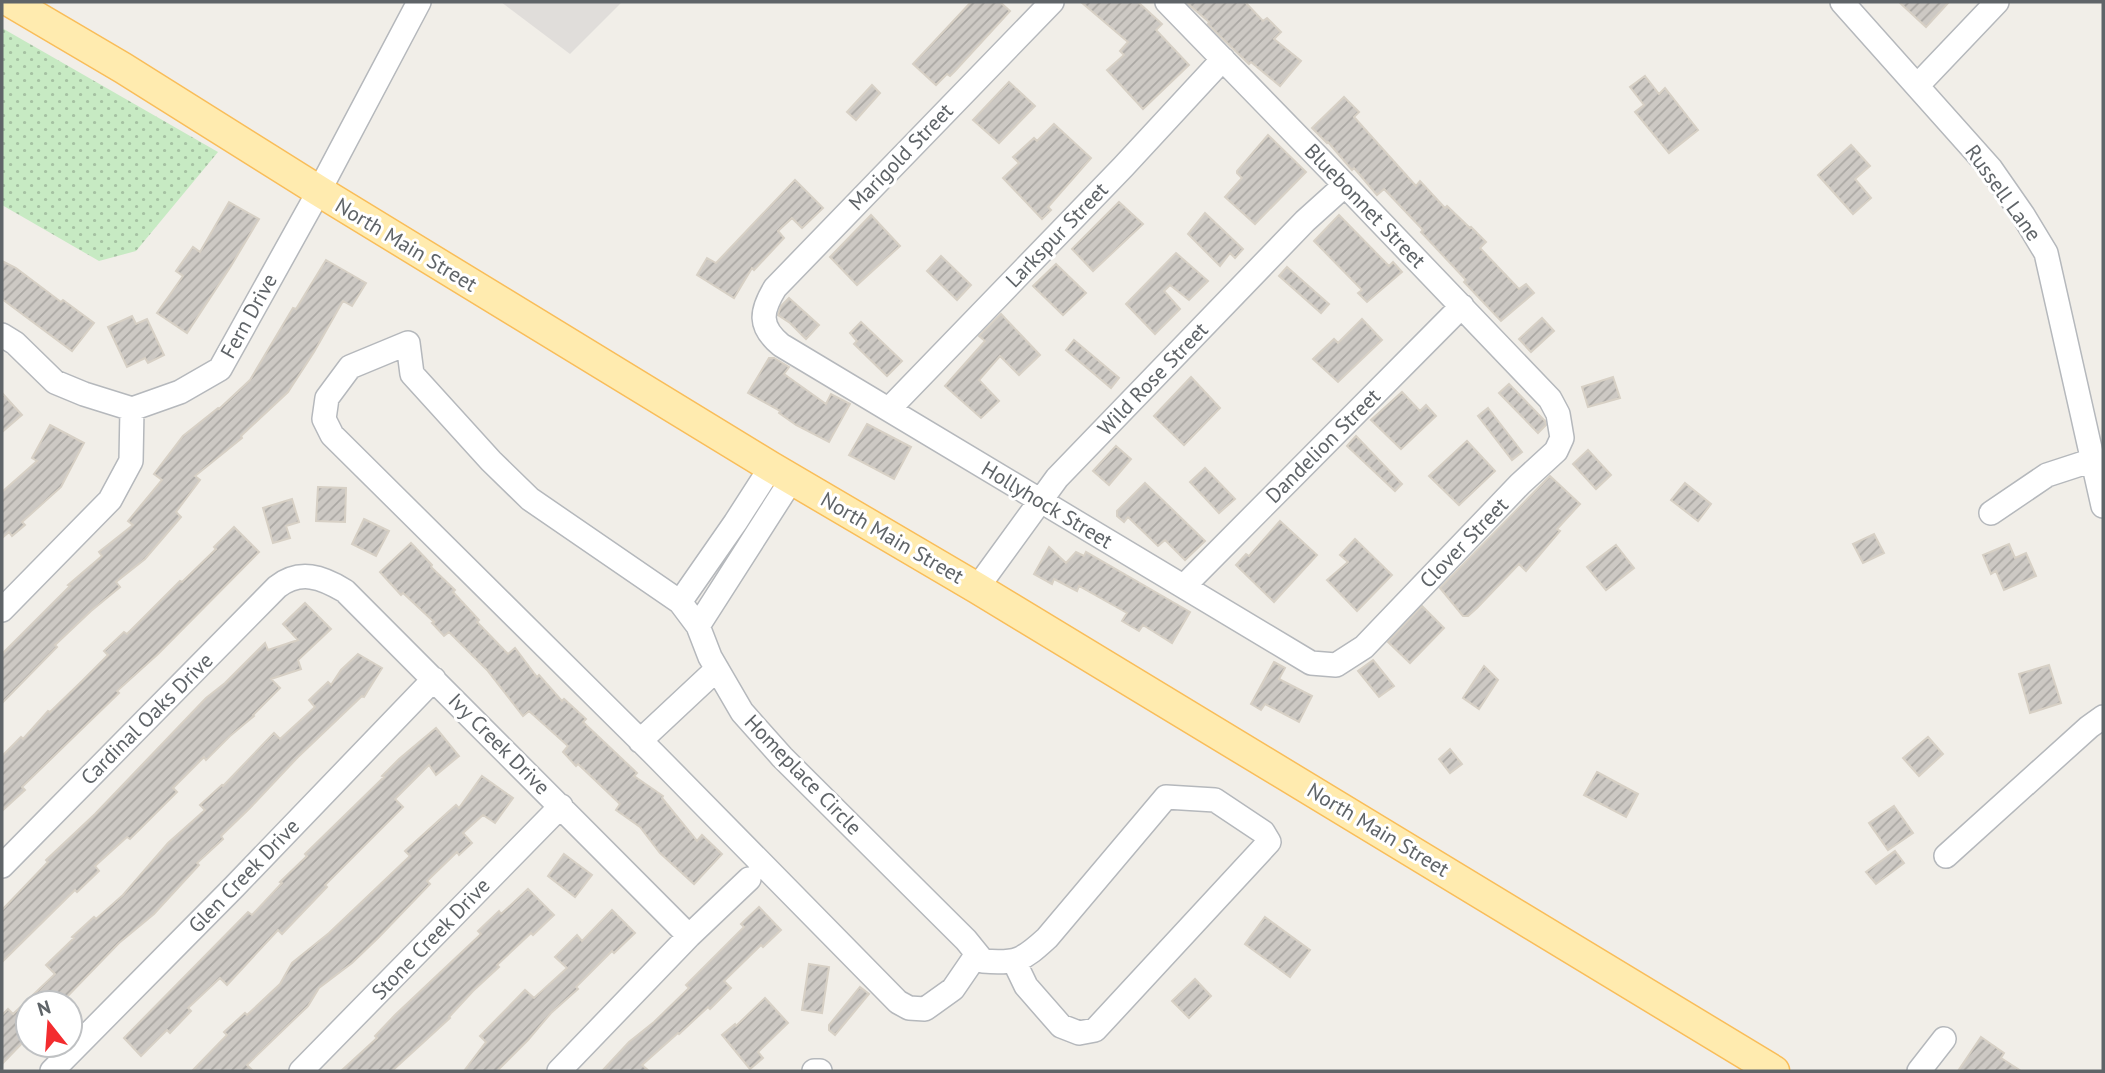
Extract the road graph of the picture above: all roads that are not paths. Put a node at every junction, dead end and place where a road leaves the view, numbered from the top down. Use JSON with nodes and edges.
{"nodes":[{"id":1,"x":11,"y":2,"type":"edge"},
{"id":2,"x":419,"y":2,"type":"edge"},
{"id":3,"x":1052,"y":2,"type":"edge"},
{"id":4,"x":1167,"y":2,"type":"edge"},
{"id":5,"x":1842,"y":2,"type":"edge"},
{"id":6,"x":1997,"y":2,"type":"edge"},
{"id":7,"x":1223,"y":59,"type":"junction"},
{"id":8,"x":1917,"y":86,"type":"junction"},
{"id":9,"x":1345,"y":185,"type":"junction"},
{"id":10,"x":319,"y":191,"type":"junction"},
{"id":11,"x":1462,"y":306,"type":"junction"},
{"id":12,"x":764,"y":319,"type":"joint"},
{"id":13,"x":2,"y":335,"type":"edge"},
{"id":14,"x":132,"y":409,"type":"junction"},
{"id":15,"x":890,"y":409,"type":"junction"},
{"id":16,"x":1558,"y":414,"type":"joint"},
{"id":17,"x":2093,"y":460,"type":"junction"},
{"id":18,"x":781,"y":473,"type":"junction"},
{"id":19,"x":1040,"y":502,"type":"junction"},
{"id":20,"x":2103,"y":506,"type":"edge"},
{"id":21,"x":1991,"y":513,"type":"dead end"},
{"id":22,"x":723,"y":541,"type":"junction"},
{"id":23,"x":744,"y":555,"type":"junction"},
{"id":24,"x":296,"y":577,"type":"joint"},
{"id":25,"x":1184,"y":586,"type":"junction"},
{"id":26,"x":977,"y":588,"type":"junction"},
{"id":27,"x":6,"y":598,"type":"edge"},
{"id":28,"x":680,"y":602,"type":"junction"},
{"id":29,"x":698,"y":626,"type":"junction"},
{"id":30,"x":1344,"y":662,"type":"joint"},
{"id":31,"x":717,"y":669,"type":"junction"},
{"id":32,"x":433,"y":679,"type":"junction"},
{"id":33,"x":2103,"y":717,"type":"edge"},
{"id":34,"x":640,"y":741,"type":"junction"},
{"id":35,"x":561,"y":806,"type":"junction"},
{"id":36,"x":1946,"y":856,"type":"dead end"},
{"id":37,"x":2,"y":866,"type":"edge"},
{"id":38,"x":748,"y":879,"type":"dead end"},
{"id":39,"x":688,"y":936,"type":"junction"},
{"id":40,"x":977,"y":954,"type":"junction"},
{"id":41,"x":1014,"y":961,"type":"junction"},
{"id":42,"x":1944,"y":1039,"type":"dead end"},
{"id":43,"x":52,"y":1071,"type":"edge"},
{"id":44,"x":301,"y":1071,"type":"edge"},
{"id":45,"x":559,"y":1071,"type":"edge"},
{"id":46,"x":1774,"y":1071,"type":"edge"},
{"id":47,"x":1919,"y":1071,"type":"edge"}],
"edges":[{"from":1,"to":10,"type":"main road","name":"North Main Street"},
{"from":2,"to":10,"type":"street","name":"Fern Drive"},
{"from":3,"to":12,"type":"street","name":"Marigold Street"},
{"from":4,"to":7,"type":"street","name":"Bluebonnet Street"},
{"from":5,"to":8,"type":"street","name":"Russell Lane"},
{"from":6,"to":8,"type":"street"},
{"from":7,"to":9,"type":"street","name":"Bluebonnet Street"},
{"from":7,"to":15,"type":"street","name":"Larkspur Street"},
{"from":8,"to":17,"type":"street","name":"Russell Lane"},
{"from":9,"to":11,"type":"street","name":"Bluebonnet Street"},
{"from":9,"to":19,"type":"street","name":"Wild Rose Street"},
{"from":10,"to":14,"type":"street","name":"Fern Drive"},
{"from":10,"to":18,"type":"main road","name":"North Main Street"},
{"from":11,"to":16,"type":"street","name":"Bluebonnet Street"},
{"from":11,"to":25,"type":"street","name":"Dandelion Street"},
{"from":12,"to":15,"type":"street","name":"Hollyhock Street"},
{"from":13,"to":14,"type":"street"},
{"from":14,"to":27,"type":"street"},
{"from":15,"to":19,"type":"street","name":"Hollyhock Street"},
{"from":16,"to":30,"type":"street","name":"Clover Street"},
{"from":17,"to":20,"type":"street","name":"Russell Lane"},
{"from":17,"to":21,"type":"street"},
{"from":18,"to":22,"type":"street"},
{"from":18,"to":23,"type":"street"},
{"from":18,"to":26,"type":"main road","name":"North Main Street"},
{"from":19,"to":25,"type":"street","name":"Hollyhock Street"},
{"from":19,"to":26,"type":"street","name":"Wild Rose Street"},
{"from":22,"to":23,"type":"street"},
{"from":22,"to":28,"type":"street"},
{"from":23,"to":29,"type":"street"},
{"from":24,"to":32,"type":"street","name":"Ivy Creek Drive"},
{"from":24,"to":37,"type":"street","name":"Cardinal Oaks Drive"},
{"from":25,"to":30,"type":"street","name":"Hollyhock Street"},
{"from":26,"to":46,"type":"main road","name":"North Main Street"},
{"from":28,"to":29,"type":"street","name":"Homeplace Circle"},
{"from":28,"to":34,"type":"street","name":"Homeplace Circle"},
{"from":29,"to":31,"type":"street","name":"Homeplace Circle"},
{"from":31,"to":34,"type":"street"},
{"from":31,"to":40,"type":"street","name":"Homeplace Circle"},
{"from":32,"to":35,"type":"street","name":"Ivy Creek Drive"},
{"from":32,"to":43,"type":"street","name":"Glen Creek Drive"},
{"from":33,"to":36,"type":"street"},
{"from":34,"to":40,"type":"street"},
{"from":35,"to":39,"type":"street","name":"Ivy Creek Drive"},
{"from":35,"to":44,"type":"street","name":"Stone Creek Drive"},
{"from":38,"to":39,"type":"street"},
{"from":39,"to":45,"type":"street"},
{"from":40,"to":41,"type":"street"},
{"from":41,"to":41,"type":"street"},
{"from":42,"to":47,"type":"street"}]}
